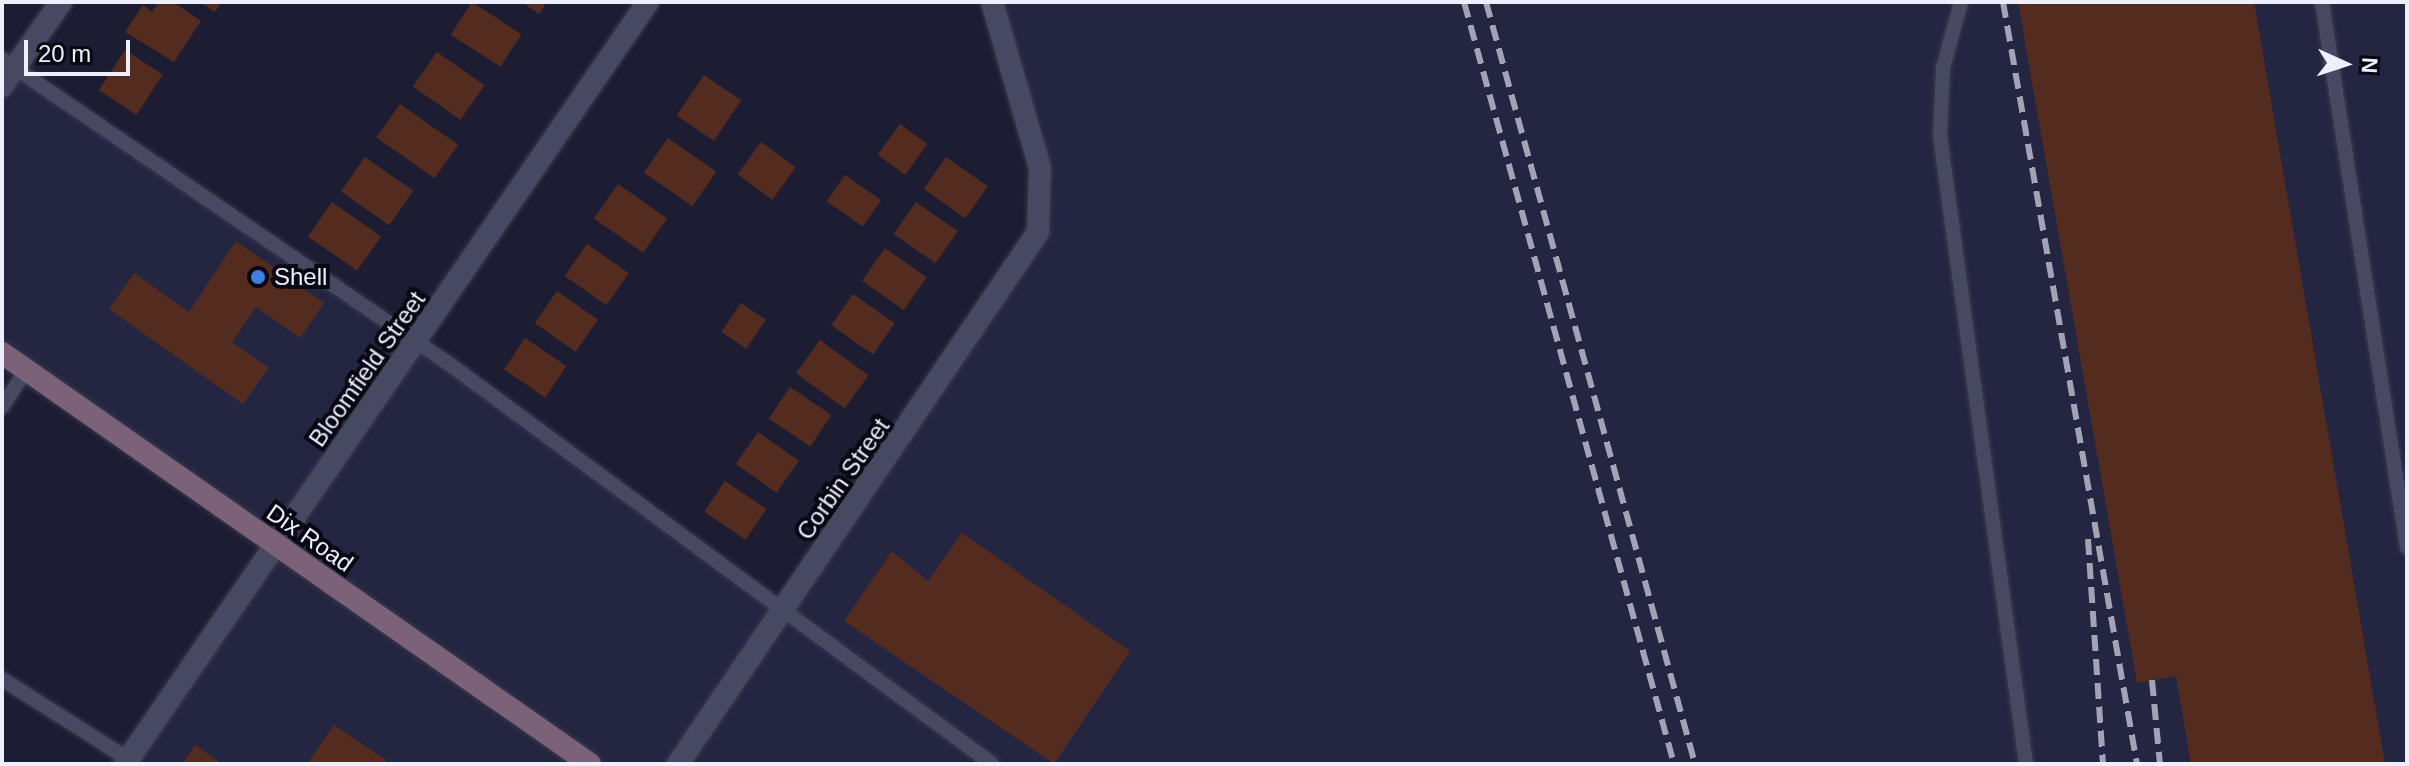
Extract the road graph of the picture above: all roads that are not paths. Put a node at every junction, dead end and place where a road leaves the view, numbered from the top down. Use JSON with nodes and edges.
{"nodes":[{"id":1,"x":61,"y":2,"type":"edge"},
{"id":2,"x":648,"y":2,"type":"edge"},
{"id":3,"x":992,"y":2,"type":"edge"},
{"id":4,"x":1961,"y":2,"type":"edge"},
{"id":5,"x":2322,"y":2,"type":"edge"},
{"id":6,"x":6,"y":71,"type":"edge"},
{"id":7,"x":417,"y":343,"type":"junction"},
{"id":8,"x":2,"y":353,"type":"edge"},
{"id":9,"x":26,"y":370,"type":"junction"},
{"id":10,"x":2,"y":407,"type":"edge"},
{"id":11,"x":277,"y":547,"type":"junction"},
{"id":12,"x":2407,"y":547,"type":"edge"},
{"id":13,"x":785,"y":608,"type":"junction"},
{"id":14,"x":2,"y":679,"type":"edge"},
{"id":15,"x":130,"y":762,"type":"edge"},
{"id":16,"x":590,"y":764,"type":"edge"},
{"id":17,"x":678,"y":764,"type":"edge"},
{"id":18,"x":992,"y":764,"type":"edge"},
{"id":19,"x":2026,"y":764,"type":"edge"}],
"edges":[{"from":1,"to":6,"type":"street"},
{"from":2,"to":7,"type":"street","name":"Bloomfield Street"},
{"from":3,"to":13,"type":"street","name":"Corbin Street"},
{"from":4,"to":19,"type":"lane"},
{"from":5,"to":12,"type":"lane"},
{"from":6,"to":7,"type":"lane"},
{"from":7,"to":11,"type":"street","name":"Bloomfield Street"},
{"from":7,"to":13,"type":"lane"},
{"from":8,"to":9,"type":"main road","name":"Dix Road"},
{"from":9,"to":10,"type":"lane"},
{"from":9,"to":11,"type":"main road","name":"Dix Road"},
{"from":11,"to":15,"type":"street","name":"Bloomfield Street"},
{"from":11,"to":16,"type":"main road","name":"Dix Road"},
{"from":13,"to":17,"type":"street","name":"Corbin Street"},
{"from":13,"to":18,"type":"lane"},
{"from":14,"to":15,"type":"lane"}]}
